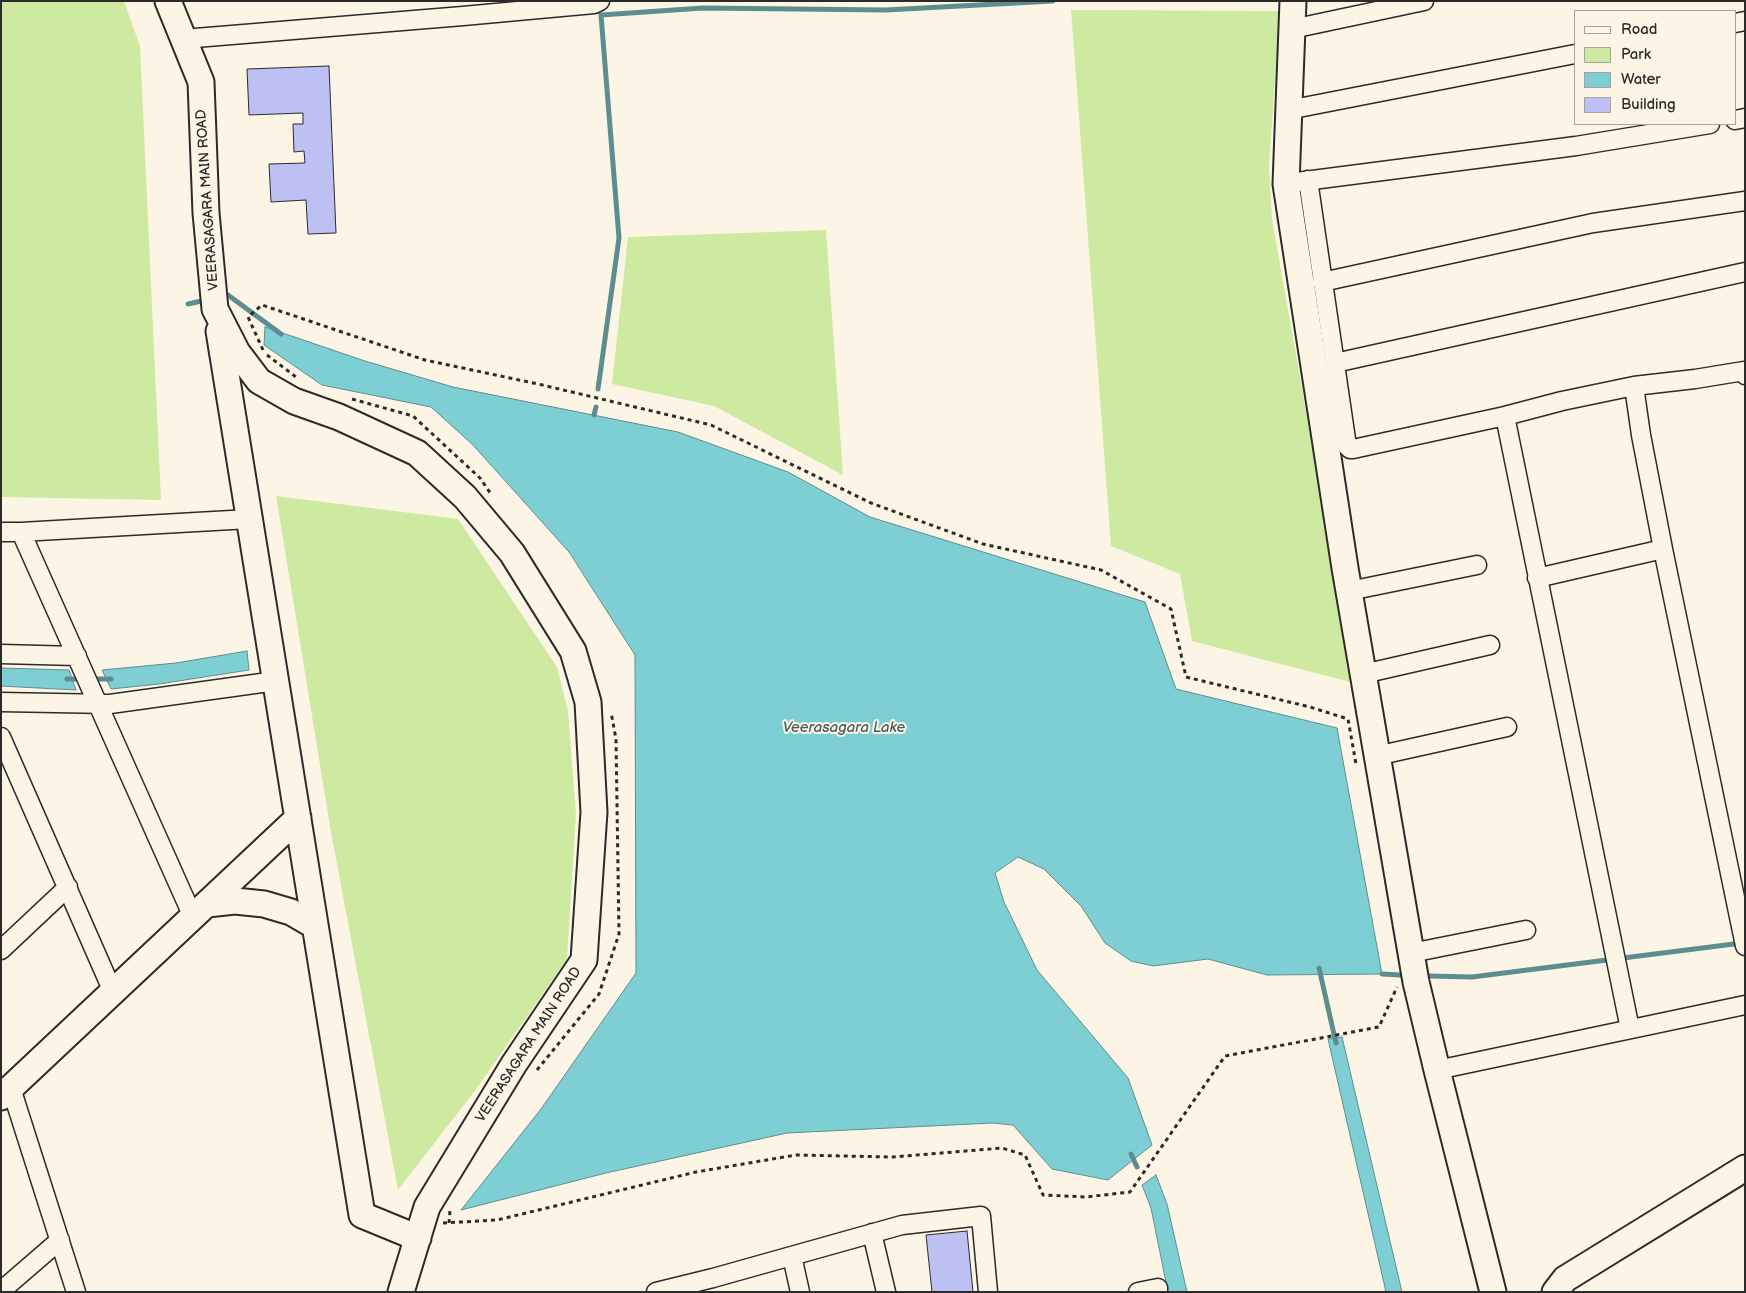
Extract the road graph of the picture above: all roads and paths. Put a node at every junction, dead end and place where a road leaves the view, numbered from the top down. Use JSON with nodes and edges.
{"nodes":[{"id":1,"x":168,"y":1,"type":"edge"},
{"id":2,"x":600,"y":1,"type":"edge"},
{"id":3,"x":1293,"y":1,"type":"edge"},
{"id":4,"x":1424,"y":1,"type":"edge"},
{"id":5,"x":1292,"y":29,"type":"junction"},
{"id":6,"x":183,"y":39,"type":"junction"},
{"id":7,"x":1574,"y":54,"type":"edge"},
{"id":8,"x":1288,"y":110,"type":"junction"},
{"id":9,"x":1704,"y":125,"type":"edge"},
{"id":10,"x":1297,"y":182,"type":"junction"},
{"id":11,"x":1745,"y":201,"type":"edge"},
{"id":12,"x":1745,"y":272,"type":"edge"},
{"id":13,"x":1322,"y":282,"type":"junction"},
{"id":14,"x":215,"y":309,"type":"junction"},
{"id":15,"x":1335,"y":363,"type":"junction"},
{"id":16,"x":1745,"y":373,"type":"edge"},
{"id":17,"x":302,"y":381,"type":"dead end"},
{"id":18,"x":1634,"y":386,"type":"junction"},
{"id":19,"x":347,"y":397,"type":"dead end"},
{"id":20,"x":1505,"y":416,"type":"junction"},
{"id":21,"x":496,"y":500,"type":"dead end"},
{"id":22,"x":250,"y":519,"type":"junction"},
{"id":23,"x":1,"y":532,"type":"edge"},
{"id":24,"x":21,"y":532,"type":"junction"},
{"id":25,"x":1663,"y":549,"type":"junction"},
{"id":26,"x":1477,"y":565,"type":"dead end"},
{"id":27,"x":1537,"y":578,"type":"junction"},
{"id":28,"x":1349,"y":591,"type":"junction"},
{"id":29,"x":1490,"y":645,"type":"dead end"},
{"id":30,"x":1,"y":654,"type":"edge"},
{"id":31,"x":79,"y":662,"type":"junction"},
{"id":32,"x":1363,"y":674,"type":"junction"},
{"id":33,"x":276,"y":681,"type":"junction"},
{"id":34,"x":95,"y":697,"type":"junction"},
{"id":35,"x":1,"y":702,"type":"edge"},
{"id":36,"x":611,"y":712,"type":"dead end"},
{"id":37,"x":1507,"y":727,"type":"dead end"},
{"id":38,"x":1,"y":737,"type":"edge"},
{"id":39,"x":1366,"y":761,"type":"junction"},
{"id":40,"x":298,"y":818,"type":"junction"},
{"id":41,"x":68,"y":887,"type":"junction"},
{"id":42,"x":200,"y":910,"type":"junction"},
{"id":43,"x":316,"y":926,"type":"junction"},
{"id":44,"x":1526,"y":930,"type":"dead end"},
{"id":45,"x":2,"y":945,"type":"edge"},
{"id":46,"x":1745,"y":946,"type":"edge"},
{"id":47,"x":1411,"y":953,"type":"junction"},
{"id":48,"x":1396,"y":982,"type":"dead end"},
{"id":49,"x":113,"y":992,"type":"junction"},
{"id":50,"x":1745,"y":1006,"type":"edge"},
{"id":51,"x":1630,"y":1029,"type":"junction"},
{"id":52,"x":1437,"y":1070,"type":"junction"},
{"id":53,"x":533,"y":1074,"type":"dead end"},
{"id":54,"x":6,"y":1092,"type":"edge"},
{"id":55,"x":1745,"y":1168,"type":"edge"},
{"id":56,"x":1745,"y":1184,"type":"edge"},
{"id":57,"x":450,"y":1203,"type":"dead end"},
{"id":58,"x":449,"y":1223,"type":"junction"},
{"id":59,"x":419,"y":1233,"type":"junction"},
{"id":60,"x":872,"y":1233,"type":"junction"},
{"id":61,"x":60,"y":1240,"type":"junction"},
{"id":62,"x":792,"y":1256,"type":"junction"},
{"id":63,"x":714,"y":1285,"type":"edge"},
{"id":64,"x":1566,"y":1288,"type":"edge"},
{"id":65,"x":1,"y":1291,"type":"edge"},
{"id":66,"x":76,"y":1292,"type":"edge"},
{"id":67,"x":401,"y":1292,"type":"edge"},
{"id":68,"x":656,"y":1292,"type":"edge"},
{"id":69,"x":800,"y":1292,"type":"edge"},
{"id":70,"x":886,"y":1292,"type":"edge"},
{"id":71,"x":988,"y":1292,"type":"edge"},
{"id":72,"x":1138,"y":1292,"type":"edge"},
{"id":73,"x":1158,"y":1292,"type":"edge"},
{"id":74,"x":1493,"y":1292,"type":"edge"}],
"edges":[{"from":1,"to":6,"type":"street","name":"VEERASAGARA MAIN ROAD"},
{"from":2,"to":6,"type":"street"},
{"from":3,"to":5,"type":"street"},
{"from":4,"to":5,"type":"street"},
{"from":5,"to":8,"type":"street"},
{"from":6,"to":14,"type":"street","name":"VEERASAGARA MAIN ROAD"},
{"from":7,"to":8,"type":"street"},
{"from":8,"to":10,"type":"street"},
{"from":9,"to":10,"type":"street"},
{"from":10,"to":13,"type":"street"},
{"from":10,"to":28,"type":"street"},
{"from":11,"to":13,"type":"street"},
{"from":12,"to":15,"type":"street"},
{"from":13,"to":15,"type":"street"},
{"from":14,"to":22,"type":"street"},
{"from":14,"to":59,"type":"street","name":"VEERASAGARA MAIN ROAD"},
{"from":15,"to":20,"type":"street"},
{"from":16,"to":18,"type":"street"},
{"from":17,"to":39,"type":"path"},
{"from":18,"to":20,"type":"street"},
{"from":18,"to":25,"type":"street"},
{"from":19,"to":21,"type":"path"},
{"from":20,"to":27,"type":"street"},
{"from":22,"to":24,"type":"street"},
{"from":22,"to":33,"type":"street"},
{"from":23,"to":24,"type":"street"},
{"from":24,"to":31,"type":"street"},
{"from":25,"to":27,"type":"street"},
{"from":25,"to":46,"type":"street"},
{"from":26,"to":28,"type":"street"},
{"from":27,"to":51,"type":"street"},
{"from":28,"to":32,"type":"street"},
{"from":29,"to":32,"type":"street"},
{"from":30,"to":31,"type":"street"},
{"from":31,"to":34,"type":"street"},
{"from":32,"to":39,"type":"street"},
{"from":33,"to":34,"type":"street"},
{"from":33,"to":40,"type":"street"},
{"from":34,"to":35,"type":"street"},
{"from":34,"to":42,"type":"street"},
{"from":36,"to":53,"type":"path"},
{"from":37,"to":39,"type":"street"},
{"from":38,"to":41,"type":"street"},
{"from":39,"to":47,"type":"street"},
{"from":40,"to":42,"type":"street"},
{"from":40,"to":43,"type":"street"},
{"from":41,"to":45,"type":"street"},
{"from":41,"to":49,"type":"street"},
{"from":42,"to":43,"type":"street"},
{"from":42,"to":49,"type":"street"},
{"from":43,"to":59,"type":"street"},
{"from":44,"to":47,"type":"street"},
{"from":47,"to":52,"type":"street"},
{"from":48,"to":58,"type":"path"},
{"from":49,"to":54,"type":"street"},
{"from":50,"to":51,"type":"street"},
{"from":51,"to":52,"type":"street"},
{"from":52,"to":74,"type":"street"},
{"from":54,"to":61,"type":"street"},
{"from":55,"to":64,"type":"street"},
{"from":56,"to":64,"type":"street"},
{"from":57,"to":58,"type":"path"},
{"from":58,"to":59,"type":"path"},
{"from":59,"to":67,"type":"street","name":"VEERASAGARA MAIN ROAD"},
{"from":60,"to":62,"type":"street"},
{"from":60,"to":70,"type":"street"},
{"from":60,"to":71,"type":"street"},
{"from":61,"to":65,"type":"street"},
{"from":61,"to":66,"type":"street"},
{"from":62,"to":63,"type":"street"},
{"from":62,"to":69,"type":"street"},
{"from":63,"to":68,"type":"street"},
{"from":72,"to":73,"type":"street"}]}
